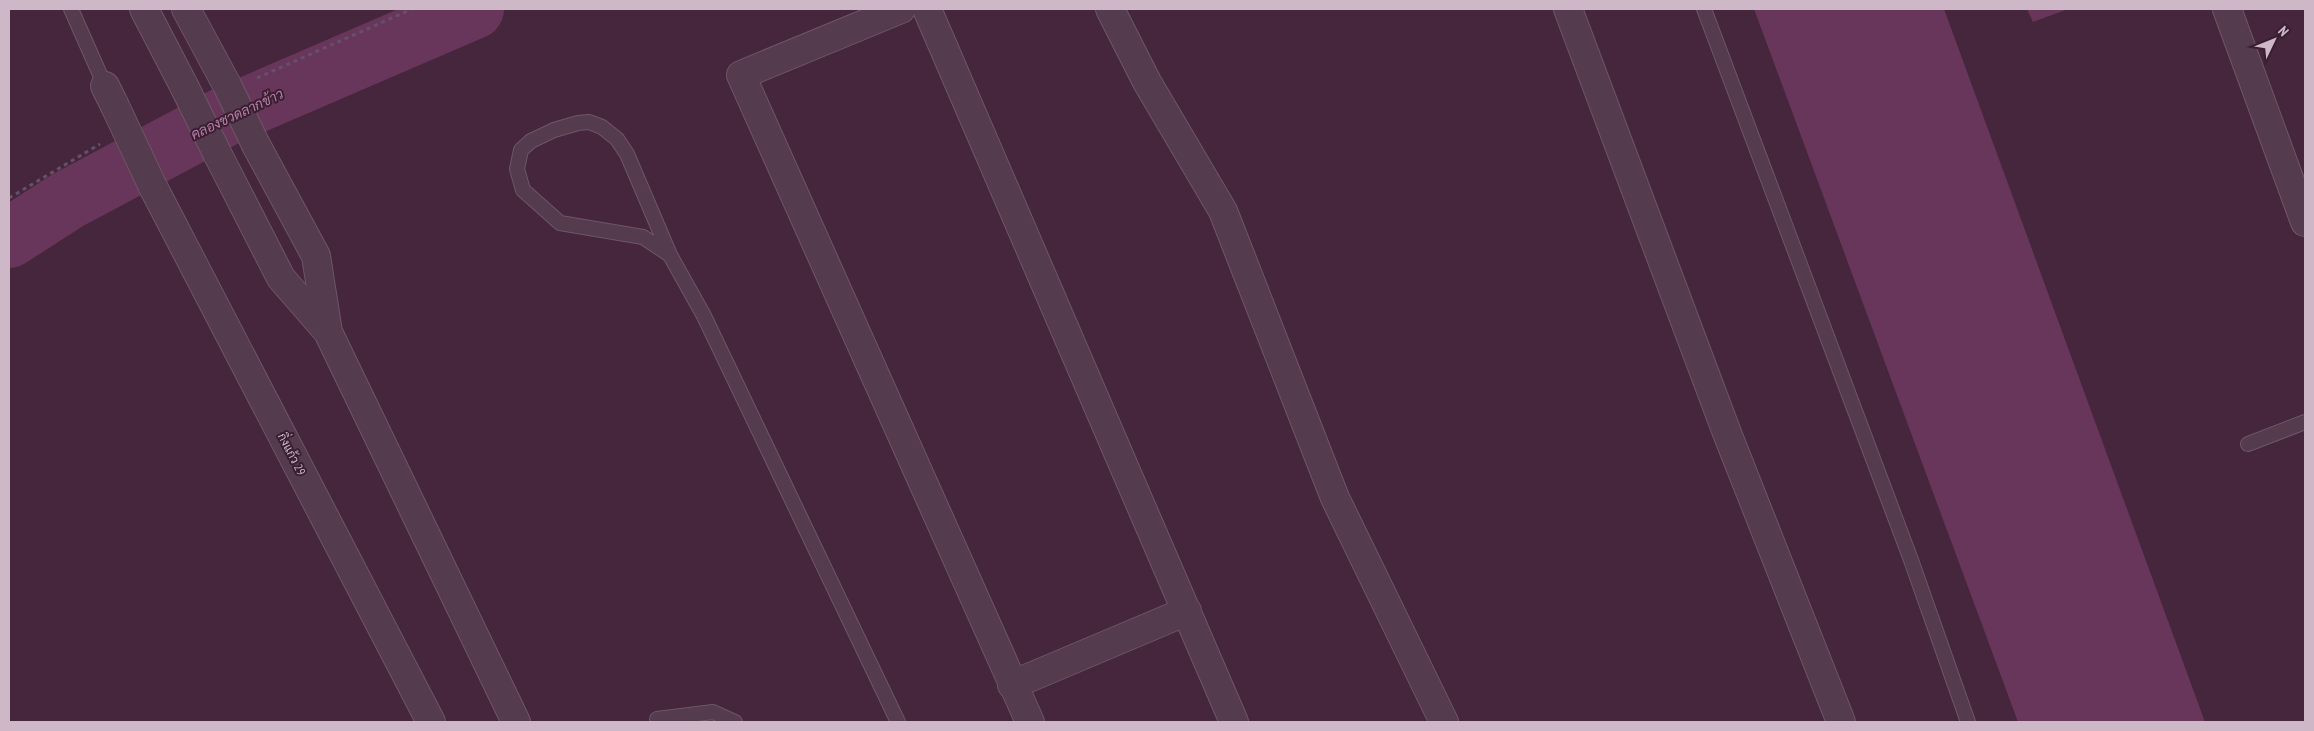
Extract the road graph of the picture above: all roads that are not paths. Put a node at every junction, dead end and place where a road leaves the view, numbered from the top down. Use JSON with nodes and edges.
{"nodes":[{"id":1,"x":71,"y":9,"type":"edge"},
{"id":2,"x":144,"y":9,"type":"edge"},
{"id":3,"x":186,"y":9,"type":"edge"},
{"id":4,"x":900,"y":9,"type":"edge"},
{"id":5,"x":928,"y":9,"type":"edge"},
{"id":6,"x":1110,"y":9,"type":"edge"},
{"id":7,"x":1568,"y":9,"type":"edge"},
{"id":8,"x":1704,"y":9,"type":"edge"},
{"id":9,"x":2227,"y":9,"type":"edge"},
{"id":10,"x":109,"y":95,"type":"joint"},
{"id":11,"x":2305,"y":222,"type":"edge"},
{"id":12,"x":670,"y":255,"type":"junction"},
{"id":13,"x":328,"y":332,"type":"junction"},
{"id":14,"x":2305,"y":422,"type":"edge"},
{"id":15,"x":2248,"y":444,"type":"dead end"},
{"id":16,"x":1187,"y":611,"type":"junction"},
{"id":17,"x":1012,"y":685,"type":"junction"},
{"id":18,"x":657,"y":719,"type":"dead end"},
{"id":19,"x":431,"y":722,"type":"edge"},
{"id":20,"x":516,"y":722,"type":"edge"},
{"id":21,"x":736,"y":722,"type":"edge"},
{"id":22,"x":898,"y":722,"type":"edge"},
{"id":23,"x":1030,"y":722,"type":"edge"},
{"id":24,"x":1234,"y":722,"type":"edge"},
{"id":25,"x":1444,"y":722,"type":"edge"},
{"id":26,"x":1841,"y":722,"type":"edge"},
{"id":27,"x":1968,"y":722,"type":"edge"}],
"edges":[{"from":1,"to":10,"type":"lane"},
{"from":2,"to":13,"type":"street","bridge":true},
{"from":3,"to":13,"type":"street","bridge":true},
{"from":4,"to":17,"type":"street"},
{"from":5,"to":16,"type":"street"},
{"from":6,"to":25,"type":"street"},
{"from":7,"to":26,"type":"street"},
{"from":8,"to":27,"type":"lane"},
{"from":9,"to":11,"type":"street"},
{"from":10,"to":19,"type":"street","name":"กิ่งแก้ว 29","bridge":true},
{"from":12,"to":12,"type":"lane"},
{"from":12,"to":22,"type":"lane"},
{"from":13,"to":20,"type":"street"},
{"from":14,"to":15,"type":"lane"},
{"from":16,"to":17,"type":"street"},
{"from":16,"to":24,"type":"street"},
{"from":17,"to":23,"type":"street"},
{"from":18,"to":21,"type":"lane"}]}
